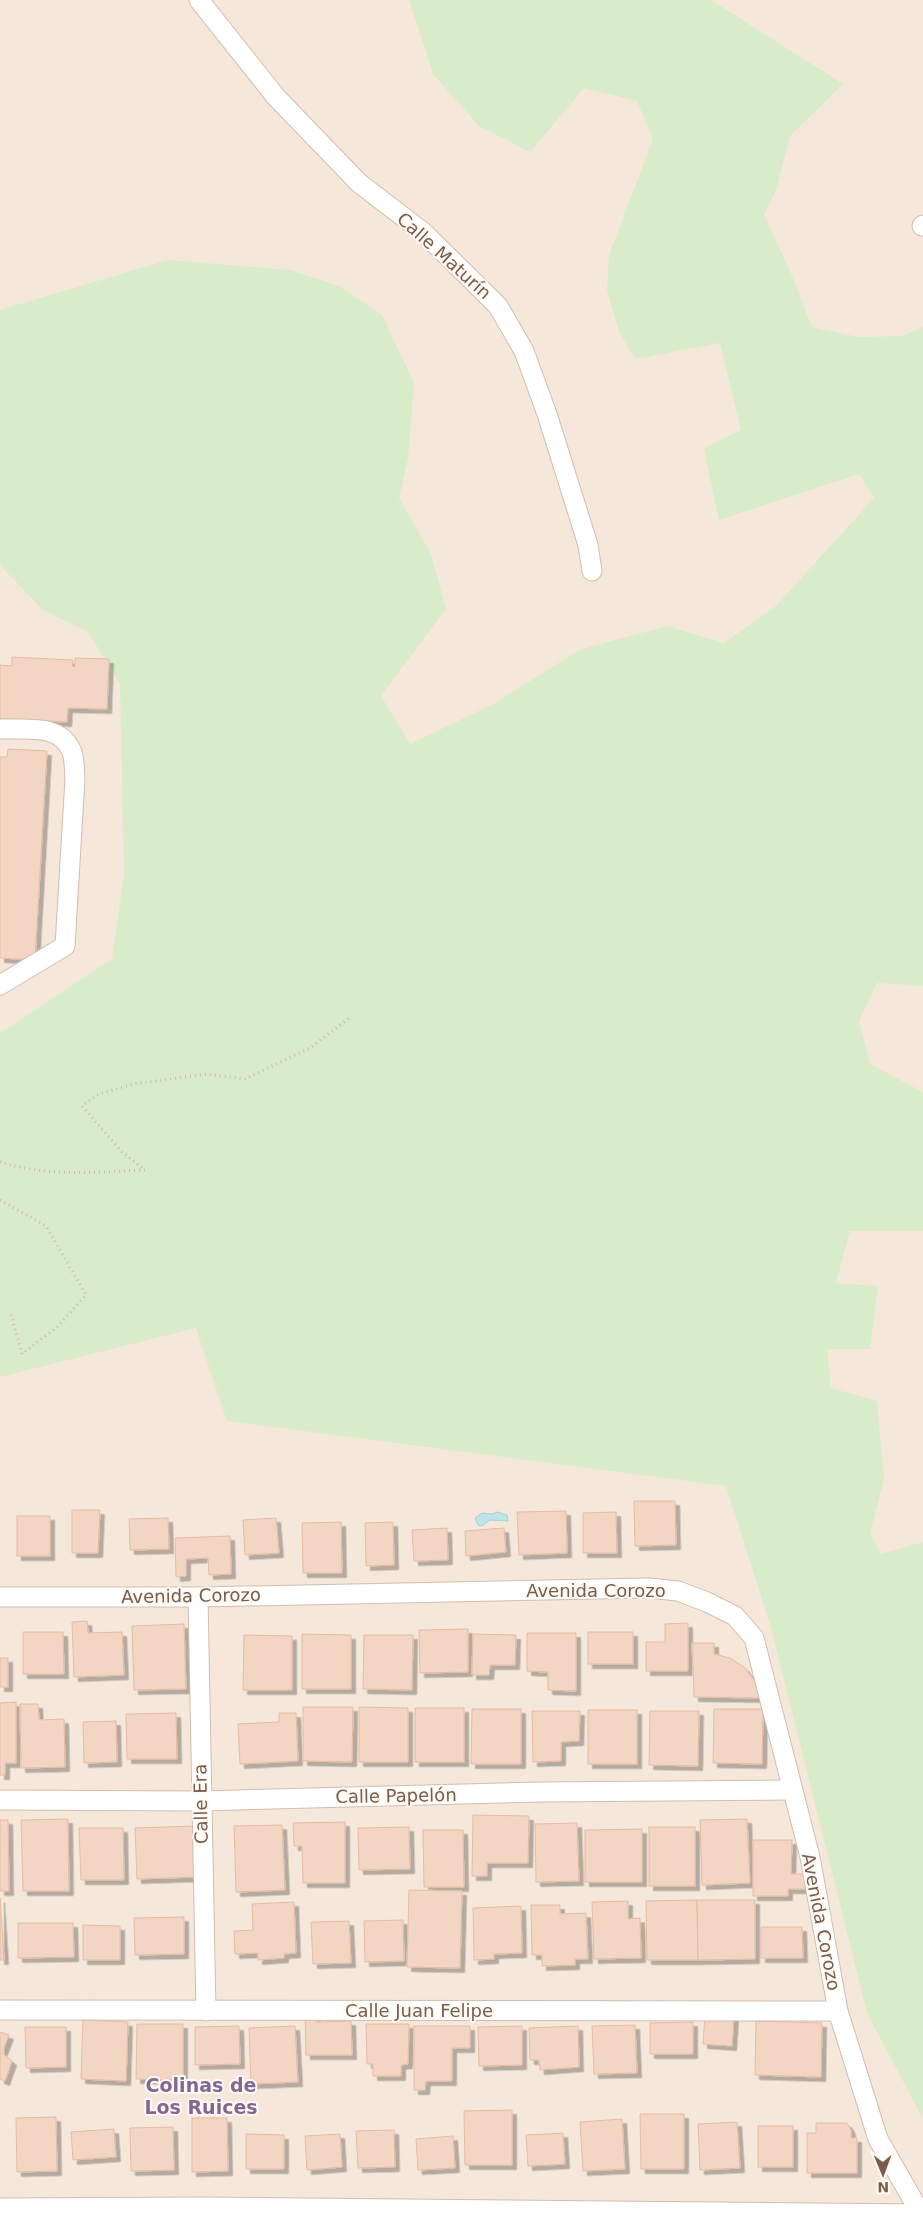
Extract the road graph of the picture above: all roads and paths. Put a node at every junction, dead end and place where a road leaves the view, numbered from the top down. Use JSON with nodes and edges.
{"nodes":[{"id":1,"x":199,"y":0,"type":"edge"},
{"id":2,"x":592,"y":571,"type":"dead end"},
{"id":3,"x":0,"y":729,"type":"edge"},
{"id":4,"x":0,"y":985,"type":"edge"},
{"id":5,"x":352,"y":1016,"type":"dead end"},
{"id":6,"x":0,"y":1162,"type":"edge"},
{"id":7,"x":0,"y":1200,"type":"edge"},
{"id":8,"x":10,"y":1311,"type":"dead end"},
{"id":9,"x":0,"y":1597,"type":"edge"},
{"id":10,"x":198,"y":1597,"type":"junction"},
{"id":11,"x":792,"y":1790,"type":"junction"},
{"id":12,"x":0,"y":1800,"type":"edge"},
{"id":13,"x":200,"y":1801,"type":"junction"},
{"id":14,"x":0,"y":2010,"type":"edge"},
{"id":15,"x":206,"y":2011,"type":"junction"},
{"id":16,"x":838,"y":2011,"type":"junction"},
{"id":17,"x":0,"y":2208,"type":"edge"},
{"id":18,"x":204,"y":2210,"type":"edge"},
{"id":19,"x":921,"y":2214,"type":"edge"}],
"edges":[{"from":1,"to":2,"type":"street","name":"Calle Maturín"},
{"from":3,"to":4,"type":"street"},
{"from":5,"to":6,"type":"path"},
{"from":7,"to":8,"type":"path"},
{"from":9,"to":10,"type":"street","name":"Avenida Corozo"},
{"from":10,"to":11,"type":"street","name":"Avenida Corozo"},
{"from":10,"to":13,"type":"street","name":"Calle Era"},
{"from":11,"to":13,"type":"street","name":"Calle Papelón"},
{"from":11,"to":16,"type":"street","name":"Avenida Corozo"},
{"from":12,"to":13,"type":"street","name":"Calle Papelón"},
{"from":13,"to":15,"type":"street","name":"Calle Era"},
{"from":14,"to":15,"type":"street","name":"Calle Juan Felipe"},
{"from":15,"to":16,"type":"street","name":"Calle Juan Felipe"},
{"from":16,"to":19,"type":"street","name":"Avenida Corozo"},
{"from":17,"to":18,"type":"street"},
{"from":18,"to":19,"type":"street"}]}
